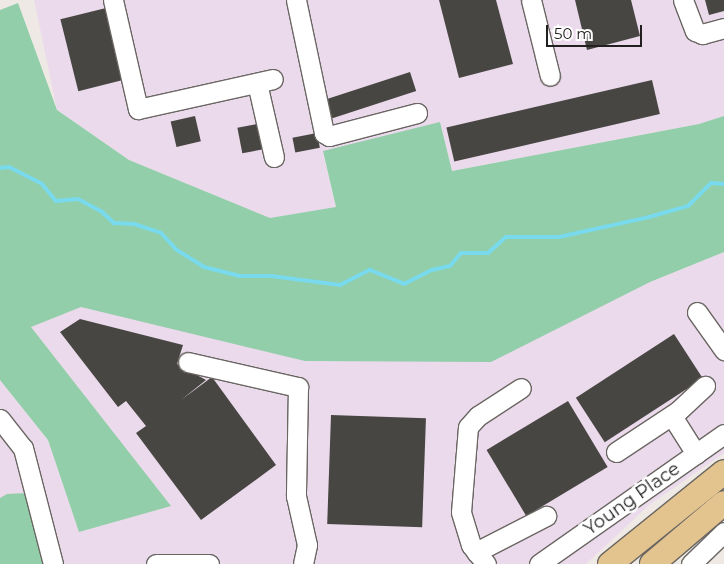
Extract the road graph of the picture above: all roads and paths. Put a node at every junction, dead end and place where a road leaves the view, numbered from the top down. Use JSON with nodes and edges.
{"nodes":[{"id":1,"x":113,"y":0,"type":"edge"},
{"id":2,"x":296,"y":0,"type":"edge"},
{"id":3,"x":531,"y":0,"type":"edge"},
{"id":4,"x":683,"y":0,"type":"edge"},
{"id":5,"x":724,"y":28,"type":"edge"},
{"id":6,"x":550,"y":76,"type":"dead end"},
{"id":7,"x":417,"y":114,"type":"dead end"},
{"id":8,"x":274,"y":156,"type":"dead end"},
{"id":9,"x":697,"y":312,"type":"dead end"},
{"id":10,"x":723,"y":348,"type":"edge"},
{"id":11,"x":188,"y":362,"type":"dead end"},
{"id":12,"x":705,"y":386,"type":"dead end"},
{"id":13,"x":521,"y":388,"type":"dead end"},
{"id":14,"x":672,"y":416,"type":"junction"},
{"id":15,"x":0,"y":419,"type":"edge"},
{"id":16,"x":724,"y":434,"type":"edge"},
{"id":17,"x":616,"y":452,"type":"dead end"},
{"id":18,"x":696,"y":454,"type":"junction"},
{"id":19,"x":724,"y":472,"type":"edge"},
{"id":20,"x":724,"y":503,"type":"edge"},
{"id":21,"x":546,"y":516,"type":"dead end"},
{"id":22,"x":724,"y":532,"type":"edge"},
{"id":23,"x":481,"y":558,"type":"edge"},
{"id":24,"x":53,"y":564,"type":"edge"},
{"id":25,"x":156,"y":564,"type":"edge"},
{"id":26,"x":209,"y":564,"type":"edge"},
{"id":27,"x":303,"y":564,"type":"edge"},
{"id":28,"x":539,"y":564,"type":"edge"},
{"id":29,"x":610,"y":564,"type":"edge"},
{"id":30,"x":652,"y":564,"type":"edge"},
{"id":31,"x":691,"y":564,"type":"edge"}],
"edges":[{"from":1,"to":8,"type":"street"},
{"from":2,"to":7,"type":"street"},
{"from":3,"to":6,"type":"street"},
{"from":4,"to":5,"type":"street"},
{"from":9,"to":10,"type":"street"},
{"from":11,"to":27,"type":"street"},
{"from":12,"to":14,"type":"street"},
{"from":13,"to":23,"type":"street"},
{"from":14,"to":17,"type":"street"},
{"from":14,"to":18,"type":"street"},
{"from":15,"to":24,"type":"street"},
{"from":16,"to":18,"type":"street","name":"Young Place"},
{"from":18,"to":28,"type":"street","name":"Young Place"},
{"from":19,"to":29,"type":"main road"},
{"from":20,"to":30,"type":"main road"},
{"from":21,"to":23,"type":"street"},
{"from":22,"to":31,"type":"street"},
{"from":25,"to":26,"type":"street"}]}
